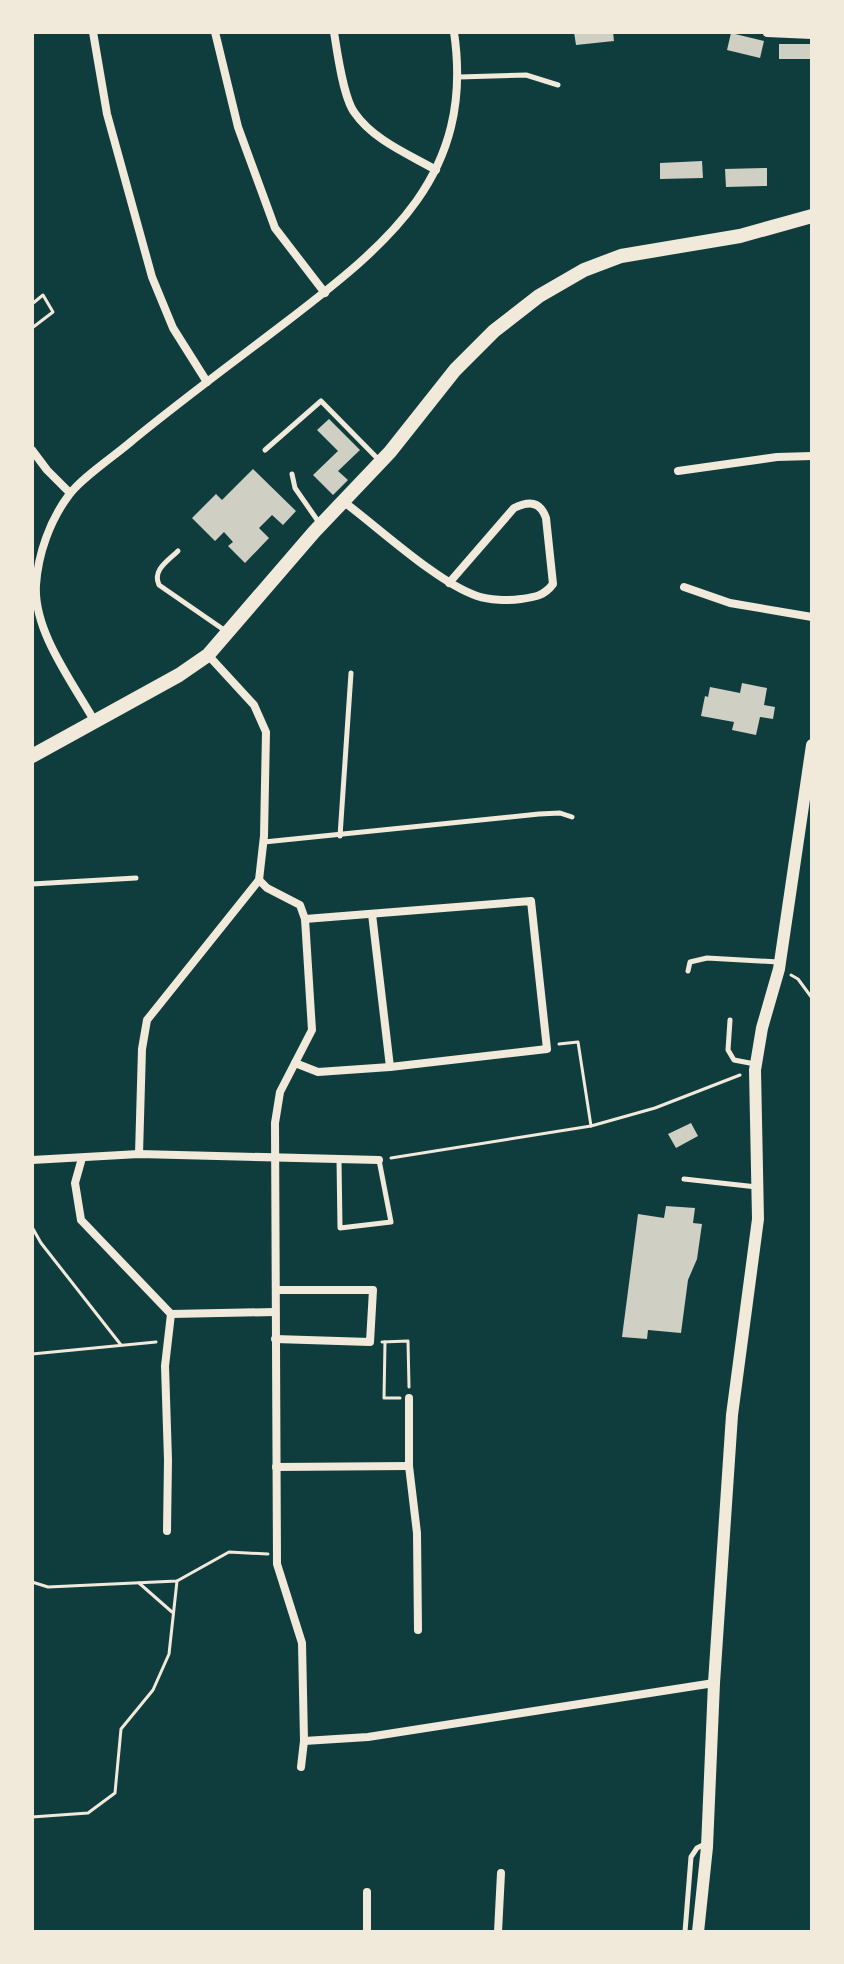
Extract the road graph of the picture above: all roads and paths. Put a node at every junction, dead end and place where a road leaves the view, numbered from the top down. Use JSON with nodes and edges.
{"nodes":[{"id":1,"x":93,"y":32,"type":"edge"},
{"id":2,"x":215,"y":32,"type":"edge"},
{"id":3,"x":334,"y":32,"type":"edge"},
{"id":4,"x":454,"y":32,"type":"edge"},
{"id":5,"x":767,"y":33,"type":"edge"},
{"id":6,"x":812,"y":35,"type":"edge"},
{"id":7,"x":459,"y":77,"type":"junction"},
{"id":8,"x":558,"y":85,"type":"dead end"},
{"id":9,"x":436,"y":170,"type":"junction"},
{"id":10,"x":812,"y":216,"type":"edge"},
{"id":11,"x":325,"y":293,"type":"junction"},
{"id":12,"x":32,"y":304,"type":"edge"},
{"id":13,"x":32,"y":328,"type":"edge"},
{"id":14,"x":207,"y":382,"type":"junction"},
{"id":15,"x":32,"y":450,"type":"edge"},
{"id":16,"x":265,"y":450,"type":"dead end"},
{"id":17,"x":812,"y":456,"type":"edge"},
{"id":18,"x":381,"y":461,"type":"junction"},
{"id":19,"x":678,"y":471,"type":"dead end"},
{"id":20,"x":292,"y":474,"type":"dead end"},
{"id":21,"x":70,"y":493,"type":"junction"},
{"id":22,"x":344,"y":502,"type":"junction"},
{"id":23,"x":320,"y":525,"type":"junction"},
{"id":24,"x":178,"y":551,"type":"dead end"},
{"id":25,"x":449,"y":583,"type":"junction"},
{"id":26,"x":684,"y":587,"type":"dead end"},
{"id":27,"x":812,"y":617,"type":"edge"},
{"id":28,"x":228,"y":633,"type":"junction"},
{"id":29,"x":208,"y":655,"type":"junction"},
{"id":30,"x":351,"y":673,"type":"dead end"},
{"id":31,"x":95,"y":722,"type":"junction"},
{"id":32,"x":812,"y":745,"type":"edge"},
{"id":33,"x":32,"y":756,"type":"edge"},
{"id":34,"x":572,"y":817,"type":"dead end"},
{"id":35,"x":340,"y":836,"type":"junction"},
{"id":36,"x":263,"y":843,"type":"junction"},
{"id":37,"x":136,"y":878,"type":"dead end"},
{"id":38,"x":259,"y":880,"type":"junction"},
{"id":39,"x":32,"y":884,"type":"edge"},
{"id":40,"x":372,"y":914,"type":"junction"},
{"id":41,"x":305,"y":919,"type":"junction"},
{"id":42,"x":779,"y":966,"type":"junction"},
{"id":43,"x":688,"y":971,"type":"dead end"},
{"id":44,"x":812,"y":998,"type":"edge"},
{"id":45,"x":730,"y":1020,"type":"dead end"},
{"id":46,"x":547,"y":1044,"type":"junction"},
{"id":47,"x":295,"y":1063,"type":"junction"},
{"id":48,"x":390,"y":1067,"type":"junction"},
{"id":49,"x":756,"y":1067,"type":"junction"},
{"id":50,"x":591,"y":1126,"type":"junction"},
{"id":51,"x":139,"y":1154,"type":"junction"},
{"id":52,"x":82,"y":1158,"type":"junction"},
{"id":53,"x":275,"y":1158,"type":"junction"},
{"id":54,"x":32,"y":1160,"type":"edge"},
{"id":55,"x":339,"y":1160,"type":"junction"},
{"id":56,"x":379,"y":1160,"type":"junction"},
{"id":57,"x":684,"y":1179,"type":"dead end"},
{"id":58,"x":758,"y":1187,"type":"junction"},
{"id":59,"x":32,"y":1227,"type":"edge"},
{"id":60,"x":276,"y":1290,"type":"junction"},
{"id":61,"x":274,"y":1312,"type":"junction"},
{"id":62,"x":171,"y":1314,"type":"junction"},
{"id":63,"x":275,"y":1339,"type":"junction"},
{"id":64,"x":168,"y":1341,"type":"junction"},
{"id":65,"x":370,"y":1342,"type":"junction"},
{"id":66,"x":385,"y":1342,"type":"junction"},
{"id":67,"x":121,"y":1345,"type":"junction"},
{"id":68,"x":32,"y":1354,"type":"edge"},
{"id":69,"x":409,"y":1398,"type":"junction"},
{"id":70,"x":409,"y":1466,"type":"junction"},
{"id":71,"x":276,"y":1467,"type":"junction"},
{"id":72,"x":167,"y":1531,"type":"dead end"},
{"id":73,"x":277,"y":1554,"type":"junction"},
{"id":74,"x":177,"y":1581,"type":"junction"},
{"id":75,"x":32,"y":1582,"type":"edge"},
{"id":76,"x":139,"y":1583,"type":"junction"},
{"id":77,"x":173,"y":1613,"type":"junction"},
{"id":78,"x":418,"y":1630,"type":"dead end"},
{"id":79,"x":714,"y":1683,"type":"junction"},
{"id":80,"x":304,"y":1741,"type":"junction"},
{"id":81,"x":301,"y":1767,"type":"dead end"},
{"id":82,"x":32,"y":1817,"type":"edge"},
{"id":83,"x":708,"y":1842,"type":"junction"},
{"id":84,"x":501,"y":1873,"type":"dead end"},
{"id":85,"x":367,"y":1892,"type":"dead end"},
{"id":86,"x":367,"y":1932,"type":"edge"},
{"id":87,"x":498,"y":1932,"type":"edge"},
{"id":88,"x":685,"y":1932,"type":"edge"},
{"id":89,"x":698,"y":1932,"type":"edge"}],
"edges":[{"from":1,"to":14,"type":"street"},
{"from":2,"to":11,"type":"street"},
{"from":3,"to":9,"type":"street"},
{"from":4,"to":7,"type":"street"},
{"from":5,"to":6,"type":"street"},
{"from":7,"to":8,"type":"lane"},
{"from":7,"to":9,"type":"street"},
{"from":9,"to":11,"type":"street"},
{"from":10,"to":18,"type":"main road"},
{"from":11,"to":14,"type":"street"},
{"from":12,"to":13,"type":"path"},
{"from":14,"to":21,"type":"street"},
{"from":15,"to":21,"type":"street"},
{"from":16,"to":18,"type":"lane"},
{"from":17,"to":19,"type":"street"},
{"from":18,"to":22,"type":"main road"},
{"from":20,"to":23,"type":"lane"},
{"from":21,"to":31,"type":"street"},
{"from":22,"to":23,"type":"main road"},
{"from":22,"to":25,"type":"street"},
{"from":23,"to":28,"type":"main road"},
{"from":24,"to":28,"type":"lane"},
{"from":25,"to":25,"type":"street"},
{"from":26,"to":27,"type":"street"},
{"from":28,"to":29,"type":"main road"},
{"from":29,"to":31,"type":"main road"},
{"from":29,"to":36,"type":"street"},
{"from":30,"to":35,"type":"lane"},
{"from":31,"to":33,"type":"main road"},
{"from":32,"to":42,"type":"street"},
{"from":34,"to":35,"type":"lane"},
{"from":35,"to":36,"type":"lane"},
{"from":36,"to":38,"type":"street"},
{"from":37,"to":39,"type":"lane"},
{"from":38,"to":41,"type":"street"},
{"from":38,"to":51,"type":"street"},
{"from":40,"to":41,"type":"street"},
{"from":40,"to":46,"type":"street"},
{"from":40,"to":48,"type":"street"},
{"from":41,"to":47,"type":"street"},
{"from":42,"to":43,"type":"lane"},
{"from":42,"to":44,"type":"path"},
{"from":42,"to":49,"type":"street"},
{"from":45,"to":49,"type":"lane"},
{"from":46,"to":48,"type":"street"},
{"from":46,"to":50,"type":"path"},
{"from":47,"to":48,"type":"street"},
{"from":47,"to":53,"type":"street"},
{"from":49,"to":50,"type":"path"},
{"from":49,"to":58,"type":"street"},
{"from":50,"to":56,"type":"path"},
{"from":51,"to":52,"type":"street"},
{"from":51,"to":53,"type":"street"},
{"from":52,"to":54,"type":"street"},
{"from":52,"to":62,"type":"street"},
{"from":53,"to":55,"type":"street"},
{"from":53,"to":60,"type":"street"},
{"from":55,"to":56,"type":"street"},
{"from":55,"to":56,"type":"lane"},
{"from":57,"to":58,"type":"lane"},
{"from":58,"to":79,"type":"street"},
{"from":59,"to":67,"type":"path"},
{"from":60,"to":61,"type":"street"},
{"from":60,"to":65,"type":"street"},
{"from":61,"to":62,"type":"street"},
{"from":61,"to":63,"type":"street"},
{"from":62,"to":64,"type":"street"},
{"from":63,"to":65,"type":"street"},
{"from":63,"to":71,"type":"street"},
{"from":64,"to":67,"type":"path"},
{"from":64,"to":72,"type":"street"},
{"from":65,"to":66,"type":"path"},
{"from":66,"to":69,"type":"path"},
{"from":66,"to":69,"type":"path"},
{"from":67,"to":68,"type":"path"},
{"from":69,"to":70,"type":"street"},
{"from":70,"to":71,"type":"street"},
{"from":70,"to":78,"type":"street"},
{"from":71,"to":73,"type":"street"},
{"from":73,"to":74,"type":"path"},
{"from":73,"to":80,"type":"street"},
{"from":74,"to":76,"type":"path"},
{"from":74,"to":77,"type":"path"},
{"from":75,"to":76,"type":"path"},
{"from":76,"to":77,"type":"path"},
{"from":77,"to":82,"type":"path"},
{"from":79,"to":80,"type":"street"},
{"from":79,"to":83,"type":"street"},
{"from":80,"to":81,"type":"street"},
{"from":83,"to":88,"type":"lane"},
{"from":83,"to":89,"type":"street"},
{"from":84,"to":87,"type":"street"},
{"from":85,"to":86,"type":"street"}]}
